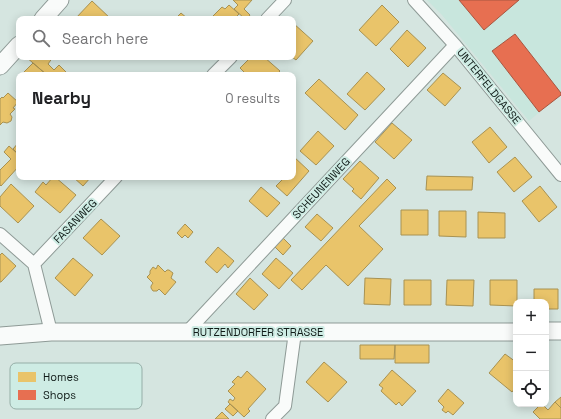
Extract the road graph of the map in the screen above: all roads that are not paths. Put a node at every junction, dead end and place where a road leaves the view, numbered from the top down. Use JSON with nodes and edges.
{"nodes":[{"id":1,"x":60,"y":0,"type":"edge"},
{"id":2,"x":285,"y":0,"type":"edge"},
{"id":3,"x":414,"y":0,"type":"edge"},
{"id":4,"x":46,"y":16,"type":"edge"},
{"id":5,"x":270,"y":16,"type":"edge"},
{"id":6,"x":455,"y":45,"type":"junction"},
{"id":7,"x":16,"y":48,"type":"edge"},
{"id":8,"x":228,"y":60,"type":"edge"},
{"id":9,"x":0,"y":66,"type":"edge"},
{"id":10,"x":217,"y":72,"type":"edge"},
{"id":11,"x":561,"y":175,"type":"edge"},
{"id":12,"x":113,"y":180,"type":"edge"},
{"id":13,"x":0,"y":234,"type":"edge"},
{"id":14,"x":34,"y":264,"type":"junction"},
{"id":15,"x":549,"y":331,"type":"edge"},
{"id":16,"x":561,"y":331,"type":"edge"},
{"id":17,"x":51,"y":332,"type":"junction"},
{"id":18,"x":187,"y":332,"type":"junction"},
{"id":19,"x":295,"y":332,"type":"junction"},
{"id":20,"x":513,"y":332,"type":"edge"},
{"id":21,"x":0,"y":336,"type":"edge"},
{"id":22,"x":272,"y":419,"type":"edge"}],
"edges":[{"from":1,"to":4,"type":"street"},
{"from":2,"to":5,"type":"street"},
{"from":3,"to":6,"type":"street","name":"UNTERFELDGASSE"},
{"from":6,"to":11,"type":"street","name":"UNTERFELDGASSE"},
{"from":6,"to":18,"type":"street","name":"SCHEUNENWEG"},
{"from":7,"to":9,"type":"street"},
{"from":8,"to":10,"type":"street"},
{"from":12,"to":14,"type":"street","name":"FASANWEG"},
{"from":13,"to":14,"type":"street"},
{"from":14,"to":17,"type":"street"},
{"from":15,"to":16,"type":"street"},
{"from":17,"to":18,"type":"street","name":"RUTZENDORFER STRASSE"},
{"from":17,"to":21,"type":"street","name":"RUTZENDORFER STRASSE"},
{"from":18,"to":19,"type":"street","name":"RUTZENDORFER STRASSE"},
{"from":19,"to":20,"type":"street","name":"RUTZENDORFER STRASSE"},
{"from":19,"to":22,"type":"street"}]}
